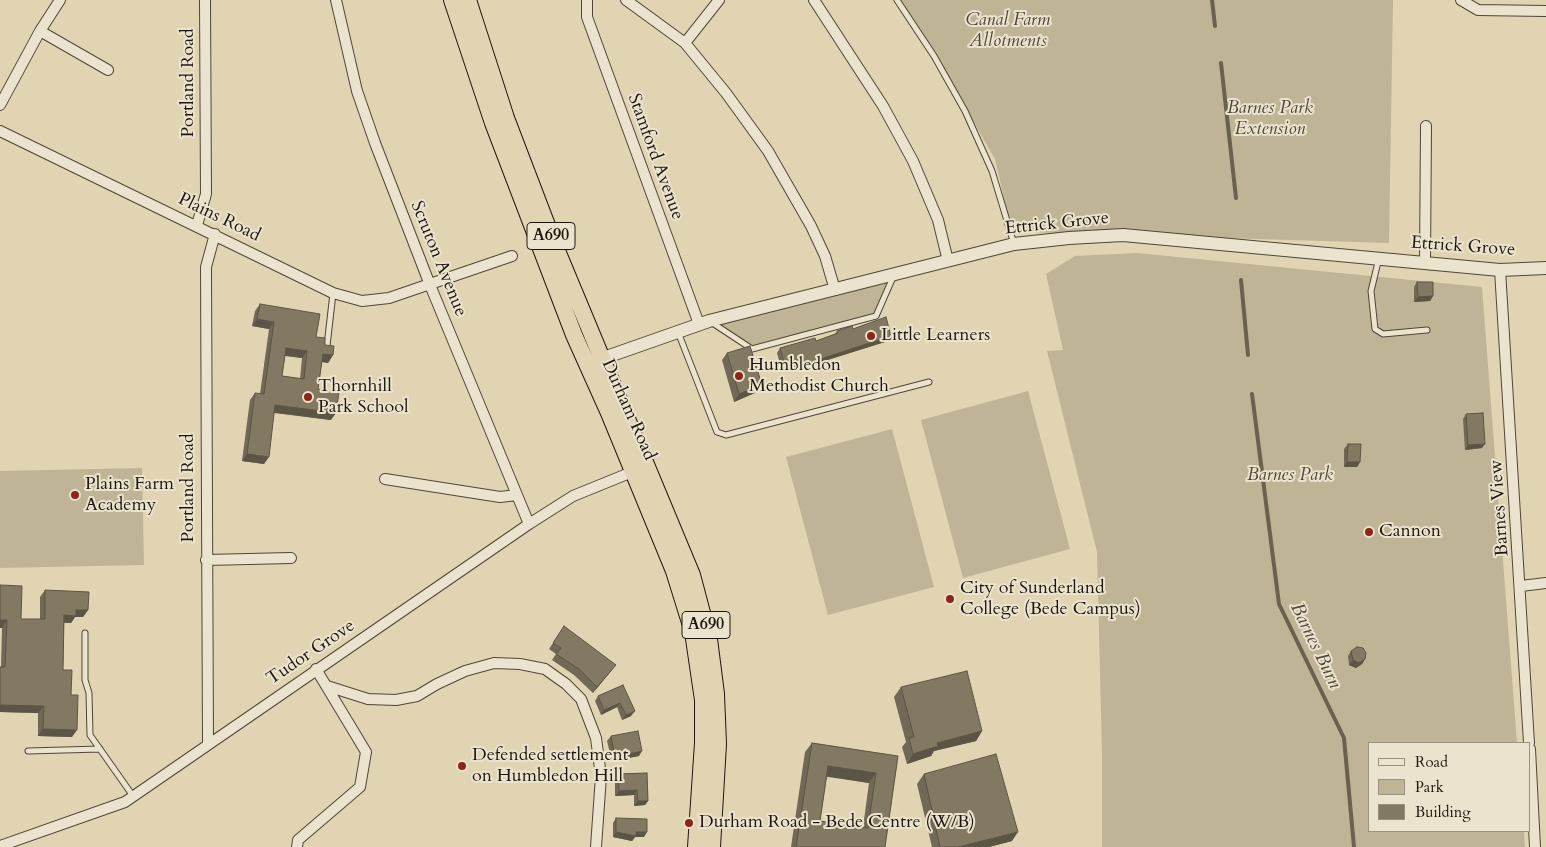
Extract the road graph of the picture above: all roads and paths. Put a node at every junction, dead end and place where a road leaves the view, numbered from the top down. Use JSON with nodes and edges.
{"nodes":[{"id":1,"x":60,"y":0,"type":"edge"},
{"id":2,"x":205,"y":0,"type":"edge"},
{"id":3,"x":336,"y":0,"type":"edge"},
{"id":4,"x":452,"y":0,"type":"edge"},
{"id":5,"x":468,"y":0,"type":"edge"},
{"id":6,"x":587,"y":0,"type":"edge"},
{"id":7,"x":626,"y":0,"type":"edge"},
{"id":8,"x":719,"y":0,"type":"edge"},
{"id":9,"x":814,"y":0,"type":"edge"},
{"id":10,"x":898,"y":0,"type":"edge"},
{"id":11,"x":1461,"y":0,"type":"edge"},
{"id":12,"x":1546,"y":10,"type":"edge"},
{"id":13,"x":40,"y":30,"type":"junction"},
{"id":14,"x":685,"y":43,"type":"junction"},
{"id":15,"x":108,"y":70,"type":"dead end"},
{"id":16,"x":0,"y":105,"type":"edge"},
{"id":17,"x":1426,"y":126,"type":"dead end"},
{"id":18,"x":0,"y":131,"type":"edge"},
{"id":19,"x":197,"y":225,"type":"junction"},
{"id":20,"x":215,"y":234,"type":"junction"},
{"id":21,"x":1014,"y":244,"type":"junction"},
{"id":22,"x":512,"y":256,"type":"dead end"},
{"id":23,"x":1380,"y":258,"type":"junction"},
{"id":24,"x":948,"y":260,"type":"junction"},
{"id":25,"x":1426,"y":262,"type":"junction"},
{"id":26,"x":1546,"y":268,"type":"edge"},
{"id":27,"x":1500,"y":270,"type":"junction"},
{"id":28,"x":894,"y":275,"type":"junction"},
{"id":29,"x":430,"y":285,"type":"junction"},
{"id":30,"x":834,"y":290,"type":"junction"},
{"id":31,"x":333,"y":293,"type":"junction"},
{"id":32,"x":704,"y":323,"type":"junction"},
{"id":33,"x":1427,"y":330,"type":"dead end"},
{"id":34,"x":678,"y":332,"type":"junction"},
{"id":35,"x":327,"y":346,"type":"edge"},
{"id":36,"x":593,"y":362,"type":"junction"},
{"id":37,"x":930,"y":382,"type":"dead end"},
{"id":38,"x":640,"y":469,"type":"junction"},
{"id":39,"x":385,"y":479,"type":"dead end"},
{"id":40,"x":517,"y":495,"type":"junction"},
{"id":41,"x":529,"y":524,"type":"junction"},
{"id":42,"x":291,"y":558,"type":"dead end"},
{"id":43,"x":206,"y":560,"type":"junction"},
{"id":44,"x":1546,"y":583,"type":"edge"},
{"id":45,"x":1521,"y":586,"type":"junction"},
{"id":46,"x":85,"y":633,"type":"dead end"},
{"id":47,"x":316,"y":669,"type":"junction"},
{"id":48,"x":326,"y":686,"type":"junction"},
{"id":49,"x":1529,"y":742,"type":"edge"},
{"id":50,"x":208,"y":744,"type":"junction"},
{"id":51,"x":100,"y":749,"type":"junction"},
{"id":52,"x":28,"y":750,"type":"dead end"},
{"id":53,"x":1531,"y":769,"type":"edge"},
{"id":54,"x":133,"y":796,"type":"junction"},
{"id":55,"x":0,"y":846,"type":"edge"},
{"id":56,"x":297,"y":847,"type":"edge"},
{"id":57,"x":596,"y":847,"type":"edge"},
{"id":58,"x":696,"y":847,"type":"edge"},
{"id":59,"x":712,"y":847,"type":"edge"},
{"id":60,"x":1535,"y":847,"type":"edge"}],
"edges":[{"from":1,"to":13,"type":"street"},
{"from":2,"to":19,"type":"street","name":"Portland Road"},
{"from":3,"to":29,"type":"street","name":"Scruton Avenue"},
{"from":4,"to":36,"type":"highway","name":"Durham Road","number":"A690"},
{"from":5,"to":36,"type":"highway","name":"Durham Road","number":"A690"},
{"from":6,"to":32,"type":"street","name":"Stamford Avenue"},
{"from":7,"to":14,"type":"street"},
{"from":8,"to":14,"type":"street"},
{"from":9,"to":24,"type":"street"},
{"from":10,"to":21,"type":"lane"},
{"from":11,"to":12,"type":"street"},
{"from":13,"to":15,"type":"street"},
{"from":13,"to":16,"type":"street"},
{"from":14,"to":30,"type":"street"},
{"from":17,"to":25,"type":"street"},
{"from":18,"to":19,"type":"street","name":"Plains Road"},
{"from":19,"to":20,"type":"street","name":"Plains Road"},
{"from":20,"to":31,"type":"street","name":"Plains Road"},
{"from":20,"to":43,"type":"street","name":"Portland Road"},
{"from":21,"to":23,"type":"street","name":"Ettrick Grove"},
{"from":21,"to":24,"type":"street","name":"Ettrick Grove"},
{"from":22,"to":29,"type":"street","name":"Plains Road"},
{"from":23,"to":25,"type":"street","name":"Ettrick Grove"},
{"from":23,"to":33,"type":"lane"},
{"from":24,"to":28,"type":"street","name":"Ettrick Grove"},
{"from":25,"to":27,"type":"street","name":"Ettrick Grove"},
{"from":26,"to":27,"type":"street","name":"Ettrick Grove"},
{"from":27,"to":45,"type":"street","name":"Barnes View"},
{"from":28,"to":30,"type":"street","name":"Ettrick Grove"},
{"from":28,"to":32,"type":"lane"},
{"from":29,"to":31,"type":"street","name":"Plains Road"},
{"from":29,"to":40,"type":"street","name":"Scruton Avenue"},
{"from":30,"to":32,"type":"street","name":"Ettrick Grove"},
{"from":31,"to":35,"type":"lane"},
{"from":32,"to":34,"type":"street","name":"Ettrick Grove"},
{"from":34,"to":36,"type":"street","name":"Ettrick Grove"},
{"from":34,"to":37,"type":"lane"},
{"from":36,"to":38,"type":"highway","name":"Durham Road","number":"A690"},
{"from":38,"to":41,"type":"street","name":"Tudor Grove"},
{"from":38,"to":58,"type":"highway","name":"Durham Road","number":"A690"},
{"from":38,"to":59,"type":"highway","name":"Durham Road","number":"A690"},
{"from":39,"to":40,"type":"street"},
{"from":40,"to":41,"type":"street","name":"Scruton Avenue"},
{"from":41,"to":47,"type":"street","name":"Tudor Grove"},
{"from":42,"to":43,"type":"street"},
{"from":43,"to":50,"type":"street","name":"Portland Road"},
{"from":44,"to":45,"type":"street"},
{"from":45,"to":49,"type":"street","name":"Barnes View"},
{"from":46,"to":51,"type":"lane"},
{"from":47,"to":48,"type":"street"},
{"from":47,"to":50,"type":"street","name":"Tudor Grove"},
{"from":48,"to":56,"type":"street"},
{"from":48,"to":57,"type":"street"},
{"from":50,"to":54,"type":"street","name":"Tudor Grove"},
{"from":51,"to":52,"type":"lane"},
{"from":51,"to":54,"type":"lane"},
{"from":53,"to":60,"type":"street"},
{"from":54,"to":55,"type":"street","name":"Tudor Grove"}]}
